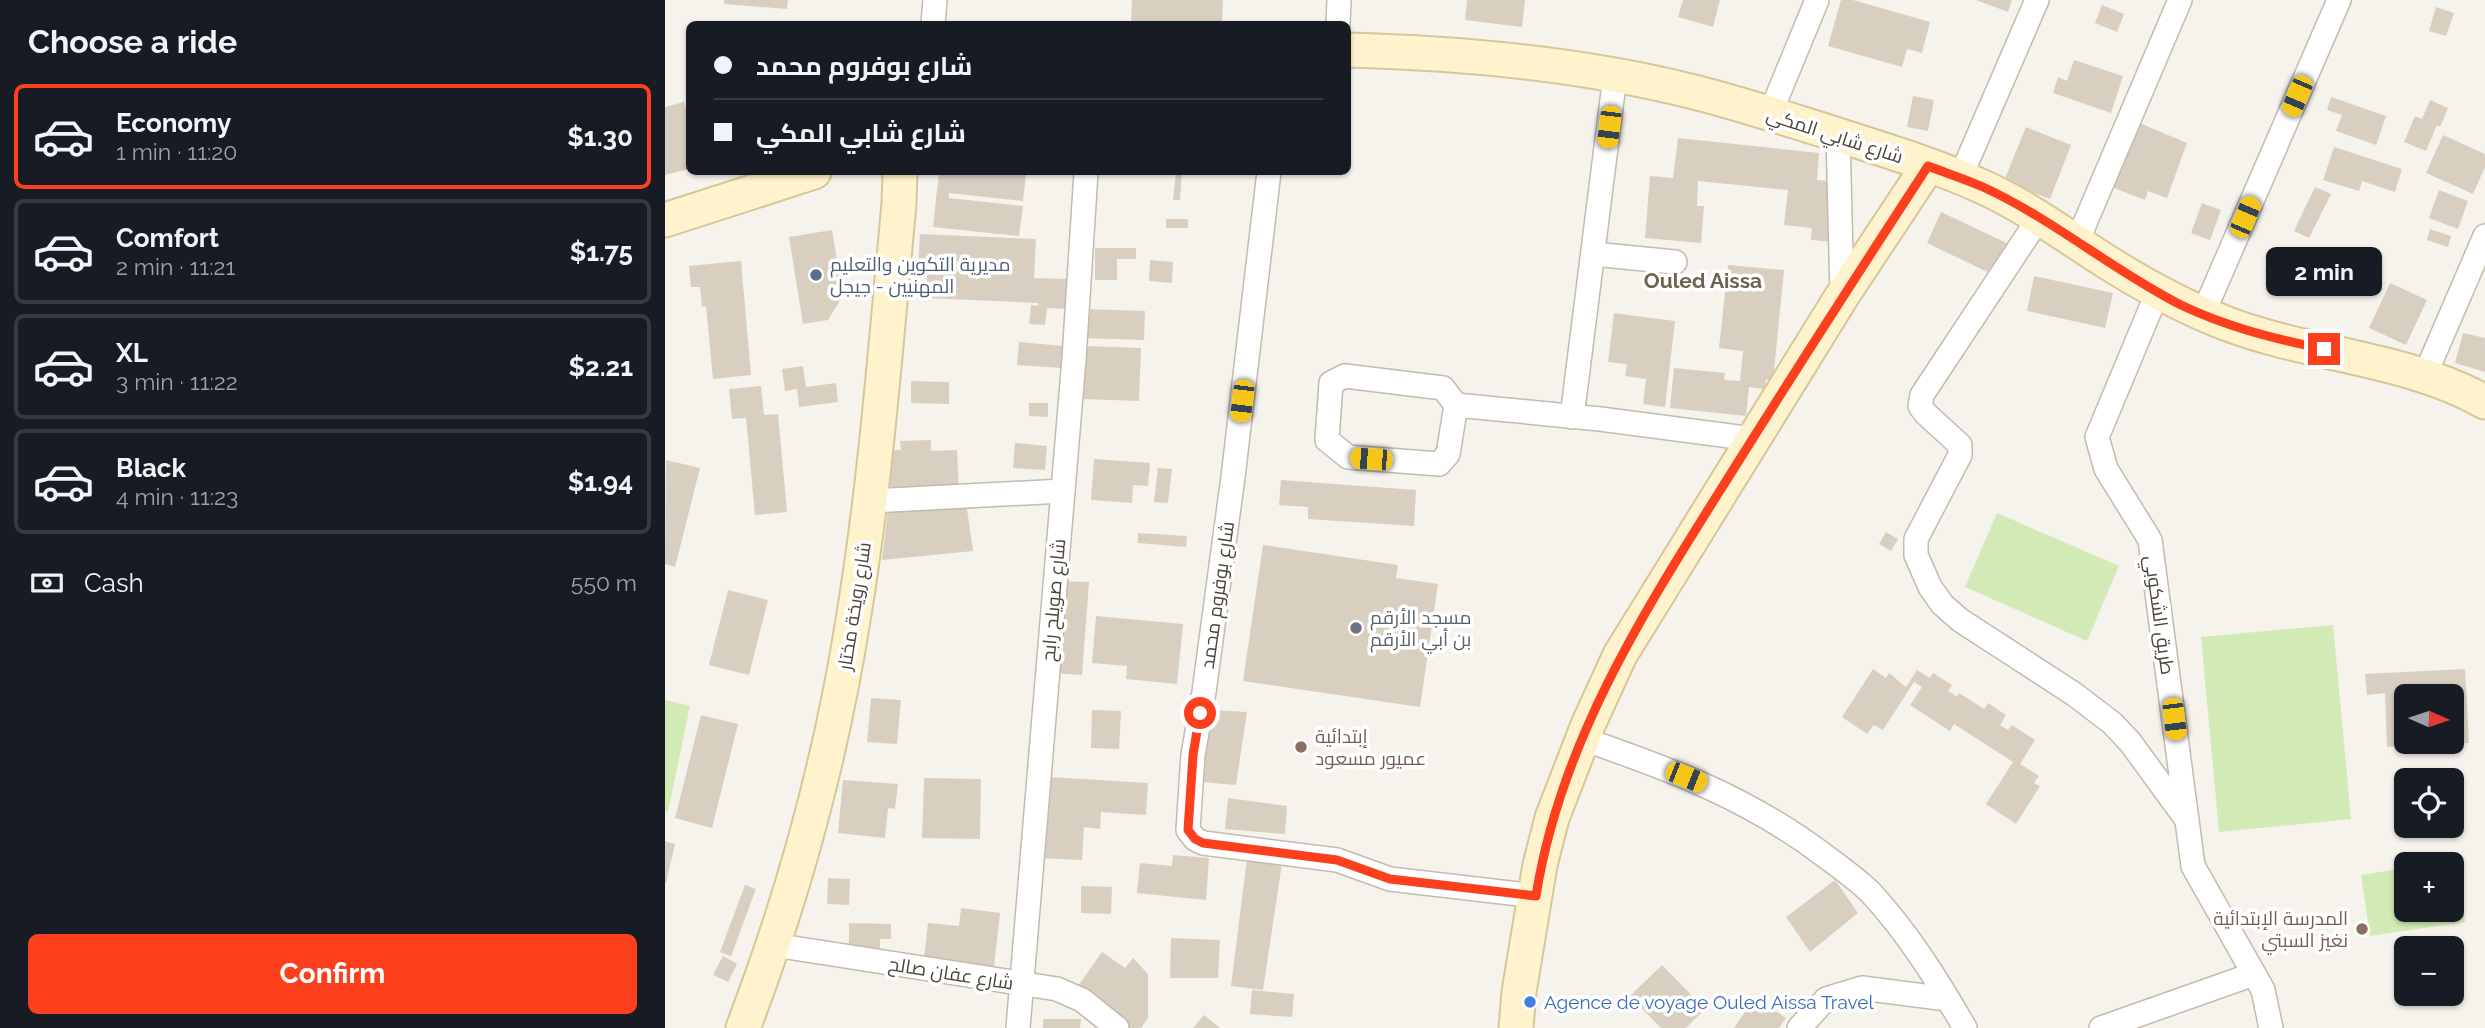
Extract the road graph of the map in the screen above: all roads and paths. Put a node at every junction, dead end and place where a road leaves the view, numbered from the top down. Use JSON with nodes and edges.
{"nodes":[{"id":1,"x":935,"y":0,"type":"edge"},
{"id":2,"x":1339,"y":0,"type":"edge"},
{"id":3,"x":1817,"y":0,"type":"edge"},
{"id":4,"x":2037,"y":0,"type":"edge"},
{"id":5,"x":2180,"y":0,"type":"edge"},
{"id":6,"x":2339,"y":0,"type":"edge"},
{"id":7,"x":933,"y":21,"type":"edge"},
{"id":8,"x":1338,"y":21,"type":"edge"},
{"id":9,"x":1351,"y":50,"type":"edge"},
{"id":10,"x":1615,"y":76,"type":"junction"},
{"id":11,"x":1770,"y":114,"type":"junction"},
{"id":12,"x":1838,"y":135,"type":"junction"},
{"id":13,"x":1928,"y":166,"type":"junction"},
{"id":14,"x":805,"y":175,"type":"edge"},
{"id":15,"x":882,"y":175,"type":"edge"},
{"id":16,"x":900,"y":175,"type":"edge"},
{"id":17,"x":1086,"y":175,"type":"edge"},
{"id":18,"x":1269,"y":175,"type":"edge"},
{"id":19,"x":1960,"y":178,"type":"junction"},
{"id":20,"x":899,"y":204,"type":"junction"},
{"id":21,"x":2039,"y":218,"type":"junction"},
{"id":22,"x":665,"y":220,"type":"edge"},
{"id":23,"x":2485,"y":236,"type":"edge"},
{"id":24,"x":2077,"y":242,"type":"junction"},
{"id":25,"x":1593,"y":254,"type":"junction"},
{"id":26,"x":1675,"y":261,"type":"dead end"},
{"id":27,"x":2158,"y":292,"type":"junction"},
{"id":28,"x":1842,"y":296,"type":"junction"},
{"id":29,"x":2203,"y":314,"type":"junction"},
{"id":30,"x":2425,"y":375,"type":"junction"},
{"id":31,"x":2485,"y":402,"type":"edge"},
{"id":32,"x":1456,"y":404,"type":"junction"},
{"id":33,"x":1572,"y":417,"type":"junction"},
{"id":34,"x":1753,"y":439,"type":"junction"},
{"id":35,"x":1063,"y":491,"type":"junction"},
{"id":36,"x":871,"y":501,"type":"junction"},
{"id":37,"x":1583,"y":739,"type":"junction"},
{"id":38,"x":2187,"y":820,"type":"junction"},
{"id":39,"x":1536,"y":896,"type":"junction"},
{"id":40,"x":775,"y":945,"type":"junction"},
{"id":41,"x":2254,"y":974,"type":"junction"},
{"id":42,"x":1020,"y":984,"type":"junction"},
{"id":43,"x":1947,"y":999,"type":"junction"},
{"id":44,"x":743,"y":1028,"type":"edge"},
{"id":45,"x":1018,"y":1028,"type":"edge"},
{"id":46,"x":1117,"y":1028,"type":"edge"},
{"id":47,"x":1516,"y":1028,"type":"edge"},
{"id":48,"x":1799,"y":1028,"type":"edge"},
{"id":49,"x":1965,"y":1028,"type":"edge"},
{"id":50,"x":2101,"y":1028,"type":"edge"},
{"id":51,"x":2271,"y":1028,"type":"edge"}],
"edges":[{"from":1,"to":7,"type":"street"},
{"from":2,"to":8,"type":"street"},
{"from":3,"to":11,"type":"street"},
{"from":4,"to":19,"type":"street"},
{"from":5,"to":24,"type":"street"},
{"from":6,"to":29,"type":"street"},
{"from":9,"to":10,"type":"main road","name":"شارع شابي المكي"},
{"from":10,"to":11,"type":"main road","name":"شارع شابي المكي"},
{"from":10,"to":25,"type":"street"},
{"from":11,"to":12,"type":"main road","name":"شارع شابي المكي"},
{"from":12,"to":13,"type":"main road","name":"شارع شابي المكي"},
{"from":12,"to":28,"type":"street"},
{"from":13,"to":19,"type":"main road","name":"شارع شابي المكي"},
{"from":13,"to":28,"type":"main road"},
{"from":14,"to":22,"type":"main road"},
{"from":15,"to":20,"type":"street"},
{"from":16,"to":20,"type":"main road","name":"شارع رويخة مختار"},
{"from":17,"to":35,"type":"street","name":"شارع صويلح رابح"},
{"from":18,"to":39,"type":"street","name":"شارع بوفروم محمد"},
{"from":19,"to":21,"type":"main road","name":"شارع شابي المكي"},
{"from":20,"to":36,"type":"main road","name":"شارع رويخة مختار"},
{"from":21,"to":24,"type":"main road","name":"شارع شابي المكي"},
{"from":21,"to":38,"type":"street"},
{"from":23,"to":30,"type":"street"},
{"from":24,"to":27,"type":"main road","name":"شارع شابي المكي"},
{"from":25,"to":26,"type":"street"},
{"from":25,"to":33,"type":"street"},
{"from":27,"to":29,"type":"main road","name":"شارع شابي المكي"},
{"from":27,"to":38,"type":"street","name":"طريق الشكوبي"},
{"from":28,"to":34,"type":"main road"},
{"from":29,"to":30,"type":"main road","name":"شارع شابي المكي"},
{"from":30,"to":31,"type":"main road","name":"شارع شابي المكي"},
{"from":32,"to":32,"type":"street"},
{"from":32,"to":33,"type":"street"},
{"from":33,"to":34,"type":"street"},
{"from":34,"to":37,"type":"main road"},
{"from":35,"to":36,"type":"street"},
{"from":35,"to":42,"type":"street","name":"شارع صويلح رابح"},
{"from":36,"to":40,"type":"main road","name":"شارع رويخة مختار"},
{"from":37,"to":39,"type":"main road"},
{"from":37,"to":43,"type":"street"},
{"from":38,"to":41,"type":"street","name":"طريق الشكوبي"},
{"from":39,"to":47,"type":"main road"},
{"from":40,"to":42,"type":"street","name":"شارع عفان صالح"},
{"from":40,"to":44,"type":"main road","name":"شارع رويخة مختار"},
{"from":41,"to":50,"type":"street"},
{"from":41,"to":51,"type":"street","name":"طريق الشكوبي"},
{"from":42,"to":45,"type":"street","name":"شارع صويلح رابح"},
{"from":42,"to":46,"type":"street","name":"شارع عفان صالح"},
{"from":43,"to":48,"type":"street"},
{"from":43,"to":49,"type":"street"}]}
